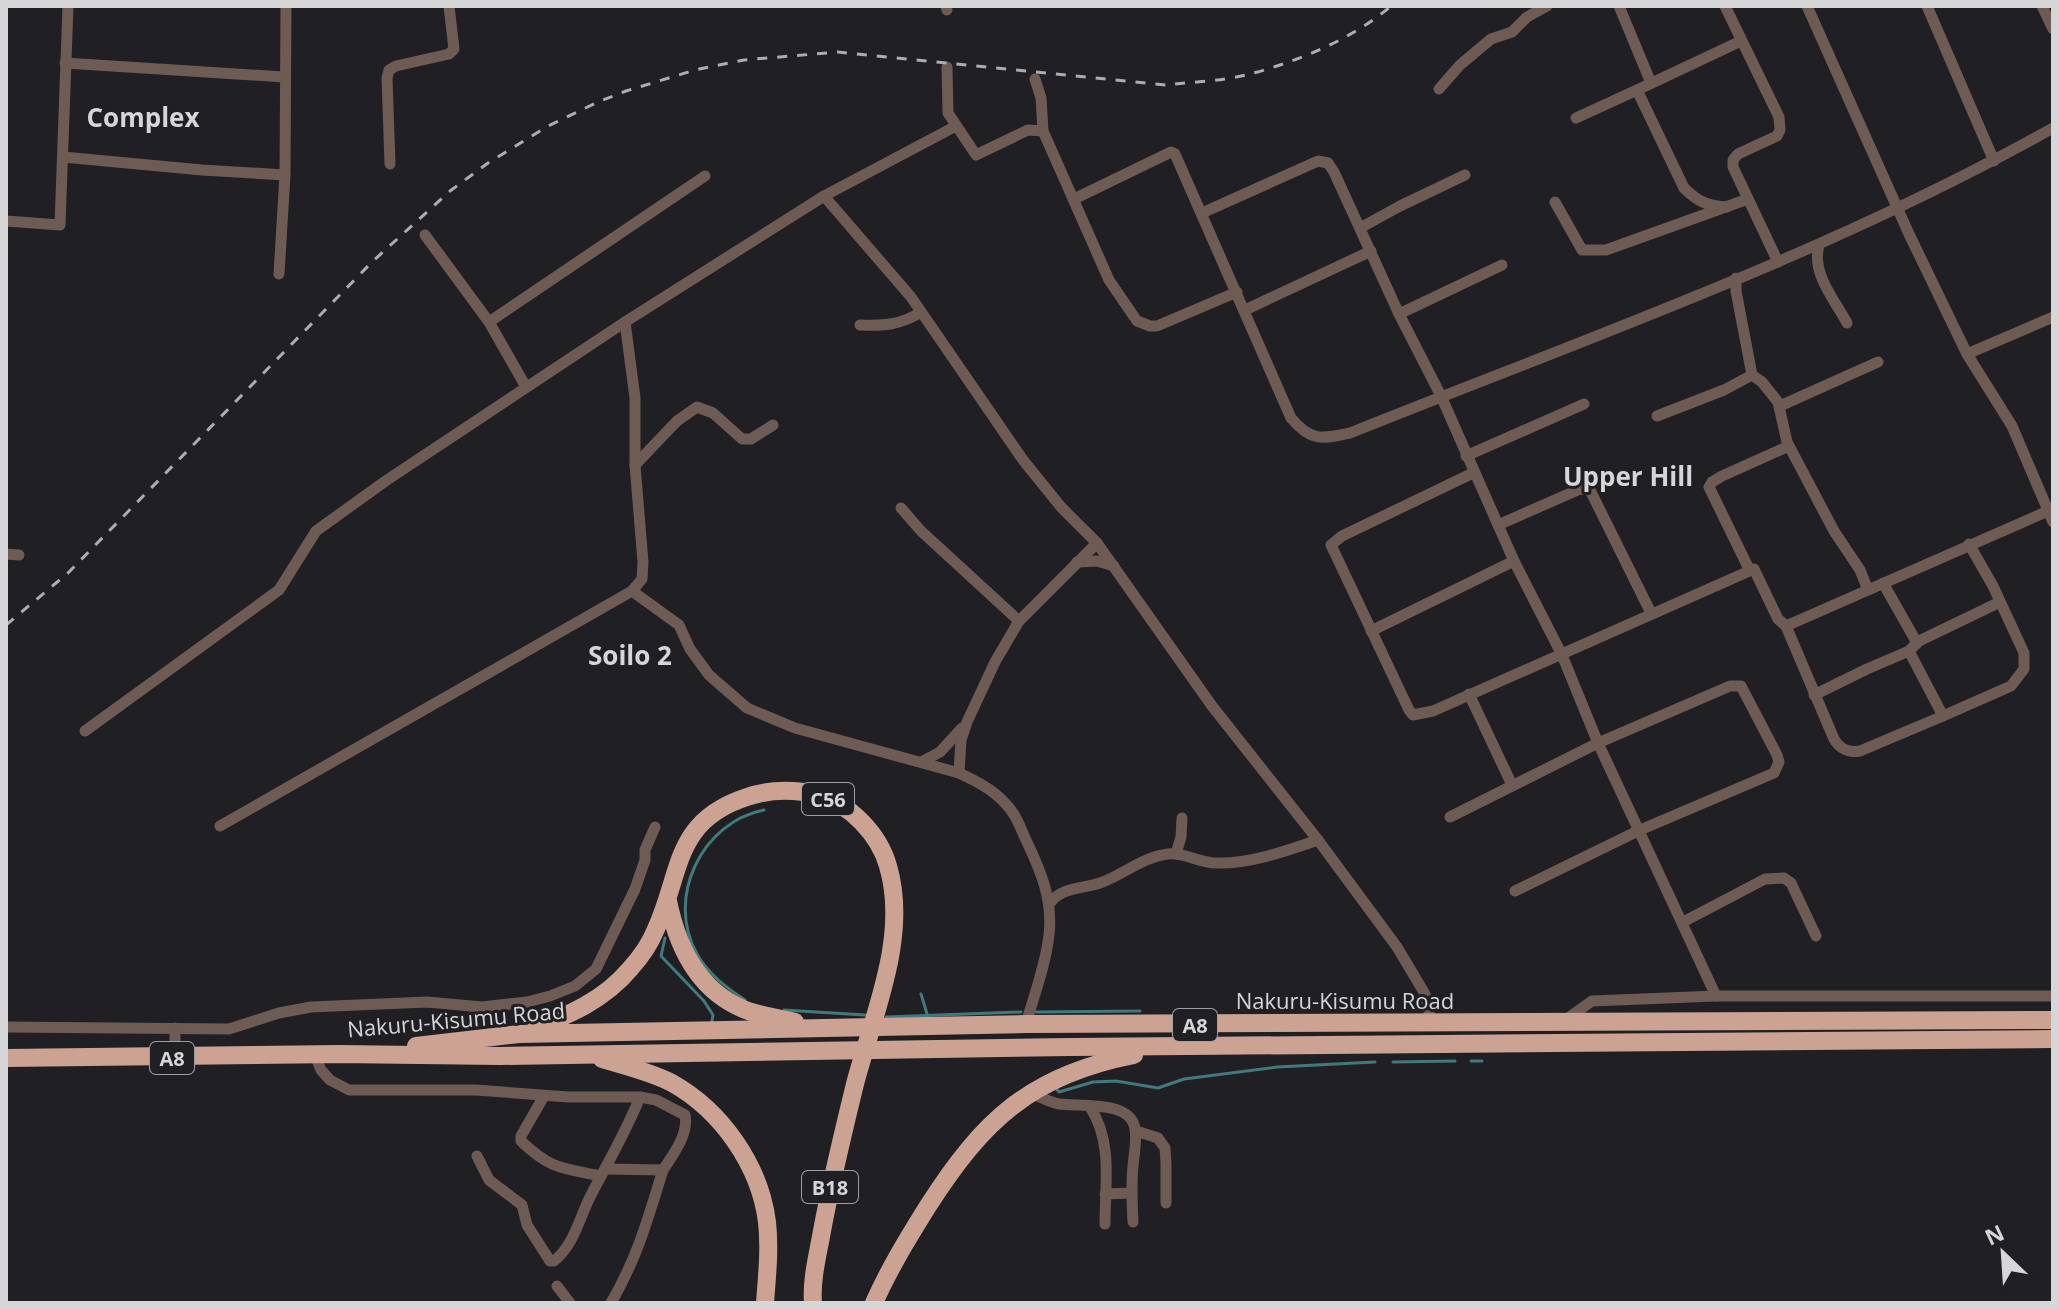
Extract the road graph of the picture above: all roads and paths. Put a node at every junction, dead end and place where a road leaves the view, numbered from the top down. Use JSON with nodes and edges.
{"nodes":[{"id":1,"x":68,"y":6,"type":"edge"},
{"id":2,"x":286,"y":6,"type":"edge"},
{"id":3,"x":449,"y":6,"type":"edge"},
{"id":4,"x":1547,"y":6,"type":"edge"},
{"id":5,"x":1619,"y":6,"type":"edge"},
{"id":6,"x":1725,"y":6,"type":"edge"},
{"id":7,"x":1807,"y":6,"type":"edge"},
{"id":8,"x":1927,"y":6,"type":"edge"},
{"id":9,"x":2042,"y":6,"type":"edge"},
{"id":10,"x":2053,"y":29,"type":"edge"},
{"id":11,"x":1741,"y":41,"type":"junction"},
{"id":12,"x":65,"y":63,"type":"junction"},
{"id":13,"x":947,"y":67,"type":"dead end"},
{"id":14,"x":284,"y":77,"type":"junction"},
{"id":15,"x":1035,"y":79,"type":"dead end"},
{"id":16,"x":1651,"y":83,"type":"junction"},
{"id":17,"x":1439,"y":89,"type":"dead end"},
{"id":18,"x":1637,"y":90,"type":"junction"},
{"id":19,"x":1576,"y":118,"type":"dead end"},
{"id":20,"x":956,"y":126,"type":"junction"},
{"id":21,"x":2053,"y":128,"type":"edge"},
{"id":22,"x":1043,"y":131,"type":"junction"},
{"id":23,"x":63,"y":157,"type":"junction"},
{"id":24,"x":1994,"y":161,"type":"junction"},
{"id":25,"x":390,"y":164,"type":"dead end"},
{"id":26,"x":285,"y":175,"type":"junction"},
{"id":27,"x":1465,"y":175,"type":"dead end"},
{"id":28,"x":705,"y":176,"type":"dead end"},
{"id":29,"x":824,"y":196,"type":"junction"},
{"id":30,"x":1074,"y":199,"type":"junction"},
{"id":31,"x":1748,"y":199,"type":"junction"},
{"id":32,"x":1555,"y":202,"type":"dead end"},
{"id":33,"x":1727,"y":207,"type":"junction"},
{"id":34,"x":1898,"y":210,"type":"junction"},
{"id":35,"x":1202,"y":213,"type":"junction"},
{"id":36,"x":6,"y":221,"type":"edge"},
{"id":37,"x":1360,"y":228,"type":"junction"},
{"id":38,"x":425,"y":235,"type":"dead end"},
{"id":39,"x":1819,"y":245,"type":"junction"},
{"id":40,"x":1371,"y":251,"type":"junction"},
{"id":41,"x":1778,"y":262,"type":"junction"},
{"id":42,"x":1502,"y":265,"type":"dead end"},
{"id":43,"x":279,"y":274,"type":"dead end"},
{"id":44,"x":1736,"y":278,"type":"junction"},
{"id":45,"x":1237,"y":292,"type":"junction"},
{"id":46,"x":1245,"y":310,"type":"junction"},
{"id":47,"x":921,"y":312,"type":"junction"},
{"id":48,"x":1399,"y":314,"type":"junction"},
{"id":49,"x":2053,"y":317,"type":"edge"},
{"id":50,"x":489,"y":322,"type":"junction"},
{"id":51,"x":625,"y":322,"type":"junction"},
{"id":52,"x":1847,"y":323,"type":"dead end"},
{"id":53,"x":860,"y":325,"type":"dead end"},
{"id":54,"x":1967,"y":354,"type":"junction"},
{"id":55,"x":1878,"y":362,"type":"dead end"},
{"id":56,"x":1752,"y":375,"type":"junction"},
{"id":57,"x":526,"y":387,"type":"junction"},
{"id":58,"x":1441,"y":396,"type":"junction"},
{"id":59,"x":1584,"y":404,"type":"dead end"},
{"id":60,"x":1780,"y":406,"type":"junction"},
{"id":61,"x":1657,"y":416,"type":"dead end"},
{"id":62,"x":773,"y":425,"type":"dead end"},
{"id":63,"x":1789,"y":446,"type":"junction"},
{"id":64,"x":1466,"y":456,"type":"junction"},
{"id":65,"x":635,"y":465,"type":"junction"},
{"id":66,"x":1473,"y":473,"type":"junction"},
{"id":67,"x":901,"y":508,"type":"dead end"},
{"id":68,"x":2050,"y":517,"type":"edge"},
{"id":69,"x":1498,"y":525,"type":"junction"},
{"id":70,"x":1097,"y":543,"type":"junction"},
{"id":71,"x":1969,"y":544,"type":"junction"},
{"id":72,"x":1514,"y":561,"type":"junction"},
{"id":73,"x":1077,"y":562,"type":"junction"},
{"id":74,"x":1114,"y":566,"type":"junction"},
{"id":75,"x":1749,"y":569,"type":"junction"},
{"id":76,"x":1883,"y":583,"type":"junction"},
{"id":77,"x":1868,"y":590,"type":"junction"},
{"id":78,"x":632,"y":591,"type":"junction"},
{"id":79,"x":2000,"y":602,"type":"junction"},
{"id":80,"x":1651,"y":613,"type":"junction"},
{"id":81,"x":1019,"y":621,"type":"junction"},
{"id":82,"x":1786,"y":626,"type":"junction"},
{"id":83,"x":1371,"y":631,"type":"junction"},
{"id":84,"x":1913,"y":647,"type":"junction"},
{"id":85,"x":1562,"y":655,"type":"junction"},
{"id":86,"x":1469,"y":694,"type":"junction"},
{"id":87,"x":1814,"y":695,"type":"junction"},
{"id":88,"x":1943,"y":716,"type":"junction"},
{"id":89,"x":967,"y":722,"type":"junction"},
{"id":90,"x":85,"y":731,"type":"dead end"},
{"id":91,"x":1598,"y":743,"type":"junction"},
{"id":92,"x":920,"y":763,"type":"junction"},
{"id":93,"x":959,"y":773,"type":"junction"},
{"id":94,"x":1512,"y":785,"type":"junction"},
{"id":95,"x":1450,"y":817,"type":"dead end"},
{"id":96,"x":1182,"y":818,"type":"dead end"},
{"id":97,"x":220,"y":826,"type":"dead end"},
{"id":98,"x":655,"y":827,"type":"dead end"},
{"id":99,"x":1640,"y":830,"type":"junction"},
{"id":100,"x":1318,"y":840,"type":"junction"},
{"id":101,"x":1176,"y":854,"type":"junction"},
{"id":102,"x":1515,"y":891,"type":"dead end"},
{"id":103,"x":668,"y":898,"type":"junction"},
{"id":104,"x":1050,"y":903,"type":"junction"},
{"id":105,"x":1683,"y":922,"type":"junction"},
{"id":106,"x":1816,"y":936,"type":"dead end"},
{"id":107,"x":882,"y":991,"type":"joint"},
{"id":108,"x":1916,"y":995,"type":"junction"},
{"id":109,"x":1716,"y":996,"type":"junction"},
{"id":110,"x":2053,"y":996,"type":"edge"},
{"id":111,"x":1914,"y":1020,"type":"junction"},
{"id":112,"x":2053,"y":1020,"type":"edge"},
{"id":113,"x":1431,"y":1022,"type":"junction"},
{"id":114,"x":1564,"y":1022,"type":"junction"},
{"id":115,"x":1026,"y":1024,"type":"junction"},
{"id":116,"x":6,"y":1027,"type":"edge"},
{"id":117,"x":175,"y":1028,"type":"junction"},
{"id":118,"x":814,"y":1028,"type":"junction"},
{"id":119,"x":519,"y":1034,"type":"junction"},
{"id":120,"x":2053,"y":1039,"type":"edge"},
{"id":121,"x":1176,"y":1048,"type":"junction"},
{"id":122,"x":583,"y":1053,"type":"junction"},
{"id":123,"x":338,"y":1054,"type":"junction"},
{"id":124,"x":315,"y":1055,"type":"junction"},
{"id":125,"x":175,"y":1057,"type":"junction"},
{"id":126,"x":6,"y":1058,"type":"edge"},
{"id":127,"x":1031,"y":1093,"type":"junction"},
{"id":128,"x":544,"y":1096,"type":"junction"},
{"id":129,"x":640,"y":1097,"type":"junction"},
{"id":130,"x":1090,"y":1107,"type":"junction"},
{"id":131,"x":1136,"y":1131,"type":"junction"},
{"id":132,"x":477,"y":1156,"type":"dead end"},
{"id":133,"x":663,"y":1170,"type":"junction"},
{"id":134,"x":604,"y":1172,"type":"junction"},
{"id":135,"x":1131,"y":1193,"type":"junction"},
{"id":136,"x":1105,"y":1194,"type":"junction"},
{"id":137,"x":1166,"y":1203,"type":"dead end"},
{"id":138,"x":1133,"y":1222,"type":"dead end"},
{"id":139,"x":1105,"y":1224,"type":"dead end"},
{"id":140,"x":557,"y":1286,"type":"dead end"},
{"id":141,"x":811,"y":1300,"type":"edge"},
{"id":142,"x":570,"y":1303,"type":"edge"},
{"id":143,"x":611,"y":1303,"type":"edge"},
{"id":144,"x":765,"y":1303,"type":"edge"},
{"id":145,"x":874,"y":1303,"type":"edge"}],
"edges":[{"from":1,"to":12,"type":"street"},
{"from":2,"to":14,"type":"street"},
{"from":3,"to":25,"type":"street"},
{"from":4,"to":17,"type":"street"},
{"from":5,"to":16,"type":"street"},
{"from":6,"to":11,"type":"street"},
{"from":7,"to":34,"type":"street"},
{"from":8,"to":24,"type":"street"},
{"from":9,"to":10,"type":"street"},
{"from":11,"to":16,"type":"street"},
{"from":11,"to":31,"type":"street"},
{"from":12,"to":14,"type":"street"},
{"from":12,"to":23,"type":"street"},
{"from":13,"to":20,"type":"street"},
{"from":14,"to":26,"type":"street"},
{"from":15,"to":22,"type":"street"},
{"from":16,"to":18,"type":"street"},
{"from":18,"to":19,"type":"street"},
{"from":18,"to":33,"type":"street"},
{"from":20,"to":22,"type":"street"},
{"from":20,"to":29,"type":"street"},
{"from":21,"to":24,"type":"street"},
{"from":22,"to":30,"type":"street"},
{"from":23,"to":26,"type":"street"},
{"from":23,"to":36,"type":"street"},
{"from":24,"to":34,"type":"street"},
{"from":26,"to":43,"type":"street"},
{"from":27,"to":37,"type":"street"},
{"from":28,"to":50,"type":"street"},
{"from":29,"to":47,"type":"street"},
{"from":29,"to":51,"type":"street"},
{"from":30,"to":35,"type":"street"},
{"from":30,"to":45,"type":"street"},
{"from":31,"to":33,"type":"street"},
{"from":31,"to":41,"type":"street"},
{"from":32,"to":33,"type":"street"},
{"from":34,"to":39,"type":"street"},
{"from":34,"to":54,"type":"street"},
{"from":35,"to":37,"type":"street"},
{"from":35,"to":45,"type":"street"},
{"from":37,"to":40,"type":"street"},
{"from":38,"to":50,"type":"street"},
{"from":39,"to":41,"type":"street"},
{"from":39,"to":52,"type":"street"},
{"from":40,"to":46,"type":"street"},
{"from":40,"to":48,"type":"street"},
{"from":41,"to":44,"type":"street"},
{"from":42,"to":48,"type":"street"},
{"from":44,"to":56,"type":"street"},
{"from":44,"to":58,"type":"street"},
{"from":45,"to":46,"type":"street"},
{"from":46,"to":58,"type":"street"},
{"from":47,"to":53,"type":"street"},
{"from":47,"to":70,"type":"street"},
{"from":48,"to":58,"type":"street"},
{"from":49,"to":54,"type":"street"},
{"from":50,"to":57,"type":"street"},
{"from":51,"to":57,"type":"street"},
{"from":51,"to":65,"type":"street"},
{"from":54,"to":68,"type":"street"},
{"from":55,"to":60,"type":"street"},
{"from":56,"to":60,"type":"street"},
{"from":56,"to":61,"type":"street"},
{"from":57,"to":90,"type":"street"},
{"from":58,"to":64,"type":"street"},
{"from":59,"to":64,"type":"street"},
{"from":60,"to":63,"type":"street"},
{"from":62,"to":65,"type":"street"},
{"from":63,"to":75,"type":"street"},
{"from":63,"to":77,"type":"street"},
{"from":64,"to":66,"type":"street"},
{"from":65,"to":78,"type":"street"},
{"from":66,"to":69,"type":"street"},
{"from":66,"to":83,"type":"street"},
{"from":67,"to":81,"type":"street"},
{"from":68,"to":71,"type":"street"},
{"from":69,"to":72,"type":"street"},
{"from":69,"to":80,"type":"street"},
{"from":70,"to":73,"type":"street"},
{"from":70,"to":74,"type":"street"},
{"from":71,"to":76,"type":"street"},
{"from":71,"to":79,"type":"street"},
{"from":72,"to":83,"type":"street"},
{"from":72,"to":85,"type":"street"},
{"from":73,"to":74,"type":"street"},
{"from":73,"to":81,"type":"street"},
{"from":74,"to":100,"type":"street"},
{"from":75,"to":80,"type":"street"},
{"from":75,"to":82,"type":"street"},
{"from":76,"to":77,"type":"street"},
{"from":76,"to":84,"type":"street"},
{"from":77,"to":82,"type":"street"},
{"from":78,"to":92,"type":"street"},
{"from":78,"to":97,"type":"street"},
{"from":79,"to":84,"type":"street"},
{"from":79,"to":88,"type":"street"},
{"from":80,"to":85,"type":"street"},
{"from":81,"to":89,"type":"street"},
{"from":82,"to":87,"type":"street"},
{"from":83,"to":86,"type":"street"},
{"from":84,"to":87,"type":"street"},
{"from":84,"to":88,"type":"street"},
{"from":85,"to":86,"type":"street"},
{"from":85,"to":91,"type":"street"},
{"from":86,"to":94,"type":"street"},
{"from":87,"to":88,"type":"street"},
{"from":89,"to":92,"type":"street"},
{"from":89,"to":93,"type":"street"},
{"from":91,"to":94,"type":"street"},
{"from":91,"to":99,"type":"street"},
{"from":91,"to":99,"type":"street"},
{"from":92,"to":93,"type":"street"},
{"from":93,"to":104,"type":"street"},
{"from":94,"to":95,"type":"street"},
{"from":96,"to":101,"type":"street"},
{"from":98,"to":117,"type":"street"},
{"from":99,"to":102,"type":"street"},
{"from":99,"to":105,"type":"street"},
{"from":100,"to":101,"type":"street"},
{"from":100,"to":113,"type":"street"},
{"from":101,"to":104,"type":"street"},
{"from":103,"to":107,"type":"highway","number":"C56"},
{"from":103,"to":118,"type":"highway"},
{"from":103,"to":119,"type":"highway"},
{"from":104,"to":115,"type":"street"},
{"from":105,"to":106,"type":"street"},
{"from":105,"to":109,"type":"street"},
{"from":107,"to":141,"type":"highway","number":"B18"},
{"from":108,"to":109,"type":"street"},
{"from":108,"to":110,"type":"street"},
{"from":108,"to":111,"type":"street"},
{"from":109,"to":114,"type":"street"},
{"from":111,"to":112,"type":"highway","name":"Nakuru-Kisumu Road","number":"A8"},
{"from":111,"to":114,"type":"highway","name":"Nakuru-Kisumu Road","number":"A8"},
{"from":113,"to":114,"type":"highway","name":"Nakuru-Kisumu Road","number":"A8"},
{"from":113,"to":115,"type":"highway","name":"Nakuru-Kisumu Road","number":"A8"},
{"from":115,"to":118,"type":"highway","name":"Nakuru-Kisumu Road","number":"A8"},
{"from":116,"to":117,"type":"street"},
{"from":117,"to":125,"type":"street"},
{"from":118,"to":119,"type":"highway","name":"Nakuru-Kisumu Road","number":"A8"},
{"from":119,"to":123,"type":"highway","name":"Nakuru-Kisumu Road","number":"A8"},
{"from":120,"to":121,"type":"highway","name":"Nakuru-Kisumu Road","number":"A8"},
{"from":121,"to":122,"type":"highway","name":"Nakuru-Kisumu Road","number":"A8"},
{"from":121,"to":127,"type":"highway"},
{"from":122,"to":123,"type":"highway","name":"Nakuru-Kisumu Road","number":"A8"},
{"from":122,"to":144,"type":"highway"},
{"from":123,"to":124,"type":"highway","number":"A8"},
{"from":124,"to":125,"type":"highway","number":"A8"},
{"from":124,"to":128,"type":"street"},
{"from":125,"to":126,"type":"highway","number":"A8"},
{"from":127,"to":130,"type":"street"},
{"from":127,"to":145,"type":"highway"},
{"from":128,"to":129,"type":"street"},
{"from":128,"to":134,"type":"street"},
{"from":129,"to":133,"type":"street"},
{"from":129,"to":134,"type":"street"},
{"from":130,"to":131,"type":"street"},
{"from":130,"to":136,"type":"street"},
{"from":131,"to":135,"type":"street"},
{"from":131,"to":137,"type":"street"},
{"from":132,"to":134,"type":"street"},
{"from":133,"to":134,"type":"street"},
{"from":133,"to":143,"type":"street"},
{"from":135,"to":136,"type":"street"},
{"from":135,"to":138,"type":"street"},
{"from":136,"to":139,"type":"street"},
{"from":140,"to":142,"type":"street"}]}
